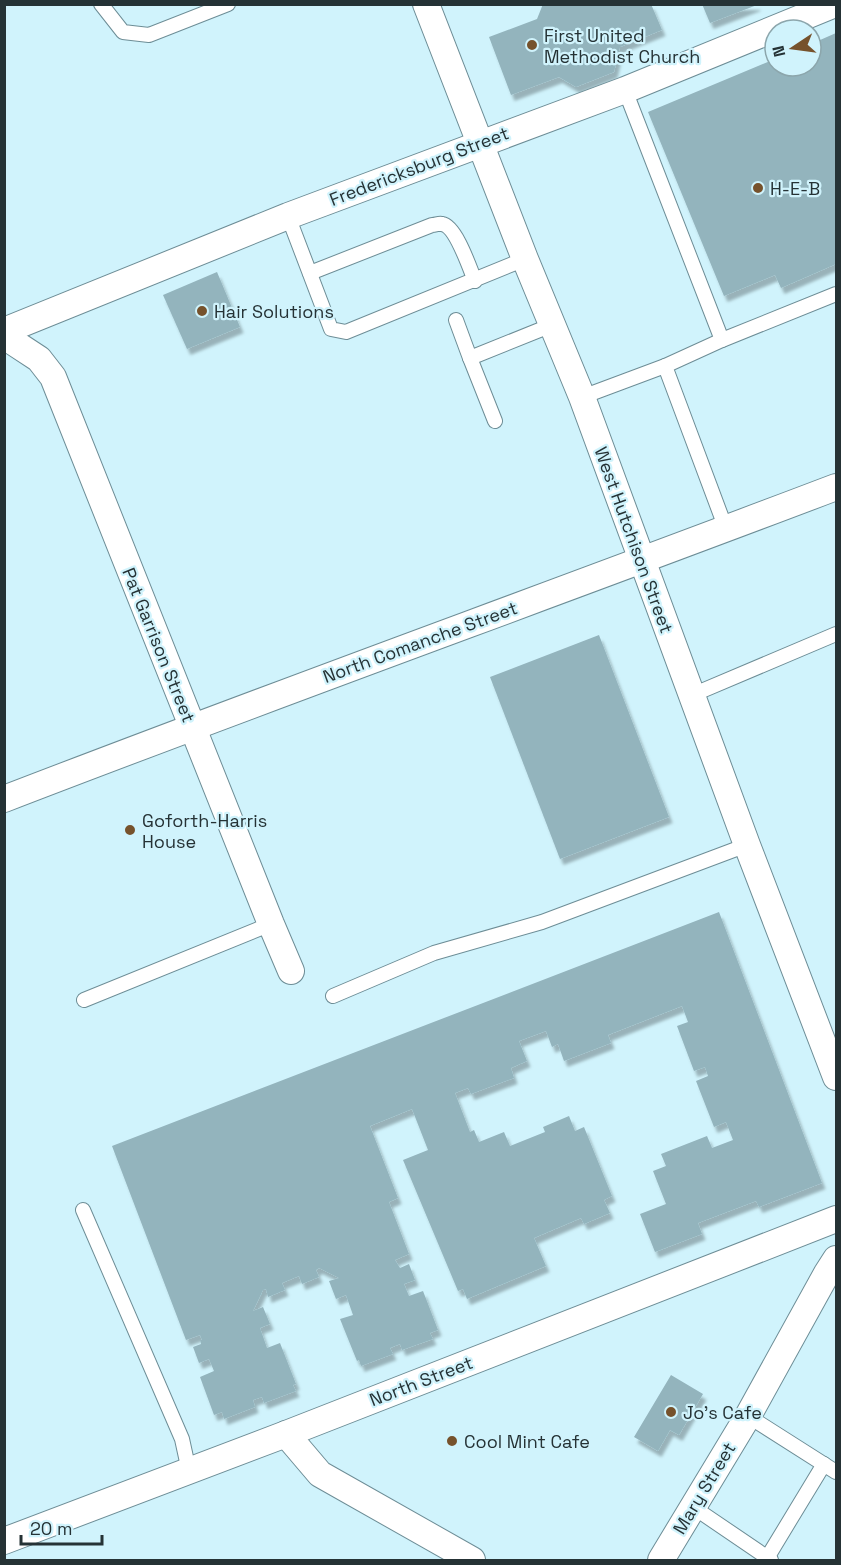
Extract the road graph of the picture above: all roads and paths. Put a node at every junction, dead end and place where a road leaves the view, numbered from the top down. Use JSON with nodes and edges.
{"nodes":[{"id":1,"x":100,"y":4,"type":"edge"},
{"id":2,"x":228,"y":4,"type":"edge"},
{"id":3,"x":426,"y":4,"type":"edge"},
{"id":4,"x":835,"y":4,"type":"edge"},
{"id":5,"x":625,"y":90,"type":"junction"},
{"id":6,"x":480,"y":143,"type":"junction"},
{"id":7,"x":288,"y":216,"type":"junction"},
{"id":8,"x":525,"y":259,"type":"junction"},
{"id":9,"x":310,"y":273,"type":"junction"},
{"id":10,"x":475,"y":281,"type":"junction"},
{"id":11,"x":837,"y":294,"type":"edge"},
{"id":12,"x":456,"y":320,"type":"dead end"},
{"id":13,"x":552,"y":325,"type":"junction"},
{"id":14,"x":4,"y":331,"type":"edge"},
{"id":15,"x":4,"y":336,"type":"edge"},
{"id":16,"x":722,"y":340,"type":"junction"},
{"id":17,"x":470,"y":358,"type":"junction"},
{"id":18,"x":665,"y":366,"type":"junction"},
{"id":19,"x":582,"y":397,"type":"junction"},
{"id":20,"x":495,"y":422,"type":"dead end"},
{"id":21,"x":837,"y":487,"type":"edge"},
{"id":22,"x":726,"y":529,"type":"junction"},
{"id":23,"x":642,"y":561,"type":"junction"},
{"id":24,"x":837,"y":634,"type":"edge"},
{"id":25,"x":692,"y":695,"type":"junction"},
{"id":26,"x":192,"y":727,"type":"junction"},
{"id":27,"x":4,"y":799,"type":"edge"},
{"id":28,"x":747,"y":845,"type":"junction"},
{"id":29,"x":271,"y":924,"type":"junction"},
{"id":30,"x":291,"y":971,"type":"dead end"},
{"id":31,"x":333,"y":996,"type":"dead end"},
{"id":32,"x":84,"y":1000,"type":"dead end"},
{"id":33,"x":837,"y":1077,"type":"edge"},
{"id":34,"x":83,"y":1210,"type":"dead end"},
{"id":35,"x":837,"y":1219,"type":"edge"},
{"id":36,"x":837,"y":1259,"type":"edge"},
{"id":37,"x":748,"y":1416,"type":"junction"},
{"id":38,"x":286,"y":1434,"type":"junction"},
{"id":39,"x":830,"y":1468,"type":"edge"},
{"id":40,"x":189,"y":1471,"type":"junction"},
{"id":41,"x":693,"y":1507,"type":"junction"},
{"id":42,"x":4,"y":1541,"type":"edge"},
{"id":43,"x":769,"y":1559,"type":"edge"},
{"id":44,"x":472,"y":1560,"type":"edge"},
{"id":45,"x":661,"y":1560,"type":"edge"}],
"edges":[{"from":1,"to":2,"type":"lane"},
{"from":3,"to":6,"type":"street","name":"West Hutchison Street"},
{"from":4,"to":5,"type":"street","name":"Fredericksburg Street"},
{"from":5,"to":6,"type":"street","name":"Fredericksburg Street"},
{"from":5,"to":16,"type":"lane"},
{"from":6,"to":7,"type":"street","name":"Fredericksburg Street"},
{"from":6,"to":8,"type":"street","name":"West Hutchison Street"},
{"from":7,"to":9,"type":"lane"},
{"from":7,"to":14,"type":"street","name":"Fredericksburg Street"},
{"from":8,"to":10,"type":"lane"},
{"from":8,"to":13,"type":"street","name":"West Hutchison Street"},
{"from":9,"to":10,"type":"lane"},
{"from":9,"to":10,"type":"lane"},
{"from":11,"to":16,"type":"lane"},
{"from":12,"to":17,"type":"lane"},
{"from":13,"to":17,"type":"lane"},
{"from":13,"to":19,"type":"street","name":"West Hutchison Street"},
{"from":15,"to":26,"type":"street","name":"Pat Garrison Street"},
{"from":16,"to":18,"type":"lane"},
{"from":17,"to":20,"type":"lane"},
{"from":18,"to":19,"type":"lane"},
{"from":18,"to":22,"type":"lane"},
{"from":19,"to":23,"type":"street","name":"West Hutchison Street"},
{"from":21,"to":22,"type":"street","name":"North Comanche Street"},
{"from":22,"to":23,"type":"street","name":"North Comanche Street"},
{"from":23,"to":25,"type":"street","name":"West Hutchison Street"},
{"from":23,"to":26,"type":"street","name":"North Comanche Street"},
{"from":24,"to":25,"type":"lane"},
{"from":25,"to":28,"type":"street","name":"West Hutchison Street"},
{"from":26,"to":27,"type":"street","name":"North Comanche Street"},
{"from":26,"to":29,"type":"street","name":"Pat Garrison Street"},
{"from":28,"to":31,"type":"lane"},
{"from":28,"to":33,"type":"street","name":"West Hutchison Street"},
{"from":29,"to":30,"type":"street","name":"Pat Garrison Street"},
{"from":29,"to":32,"type":"lane"},
{"from":34,"to":40,"type":"lane"},
{"from":35,"to":38,"type":"street","name":"North Street"},
{"from":36,"to":37,"type":"street","name":"Mary Street"},
{"from":37,"to":39,"type":"lane"},
{"from":37,"to":41,"type":"street","name":"Mary Street"},
{"from":38,"to":40,"type":"street","name":"North Street"},
{"from":38,"to":44,"type":"street"},
{"from":39,"to":43,"type":"lane"},
{"from":40,"to":42,"type":"street","name":"North Street"},
{"from":41,"to":43,"type":"lane"},
{"from":41,"to":45,"type":"street","name":"Mary Street"}]}
